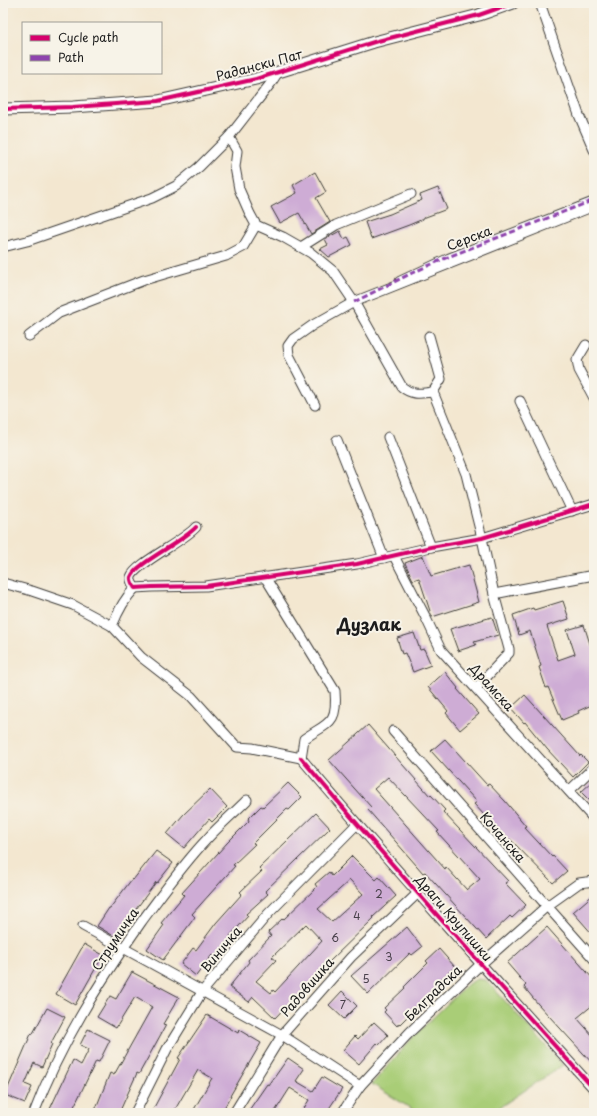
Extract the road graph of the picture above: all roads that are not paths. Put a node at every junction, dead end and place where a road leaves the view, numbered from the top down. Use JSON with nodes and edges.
{"nodes":[{"id":1,"x":513,"y":3,"type":"edge"},
{"id":2,"x":540,"y":3,"type":"edge"},
{"id":3,"x":278,"y":72,"type":"junction"},
{"id":4,"x":3,"y":109,"type":"edge"},
{"id":5,"x":230,"y":137,"type":"junction"},
{"id":6,"x":594,"y":150,"type":"edge"},
{"id":7,"x":411,"y":194,"type":"dead end"},
{"id":8,"x":594,"y":200,"type":"edge"},
{"id":9,"x":594,"y":206,"type":"edge"},
{"id":10,"x":256,"y":225,"type":"junction"},
{"id":11,"x":301,"y":247,"type":"junction"},
{"id":12,"x":3,"y":248,"type":"edge"},
{"id":13,"x":354,"y":302,"type":"junction"},
{"id":14,"x":29,"y":336,"type":"dead end"},
{"id":15,"x":429,"y":336,"type":"dead end"},
{"id":16,"x":586,"y":345,"type":"dead end"},
{"id":17,"x":434,"y":392,"type":"junction"},
{"id":18,"x":594,"y":398,"type":"edge"},
{"id":19,"x":520,"y":402,"type":"dead end"},
{"id":20,"x":315,"y":405,"type":"dead end"},
{"id":21,"x":388,"y":437,"type":"dead end"},
{"id":22,"x":338,"y":440,"type":"dead end"},
{"id":23,"x":594,"y":504,"type":"edge"},
{"id":24,"x":572,"y":511,"type":"junction"},
{"id":25,"x":196,"y":527,"type":"dead end"},
{"id":26,"x":482,"y":538,"type":"junction"},
{"id":27,"x":431,"y":547,"type":"junction"},
{"id":28,"x":394,"y":556,"type":"junction"},
{"id":29,"x":384,"y":558,"type":"junction"},
{"id":30,"x":594,"y":574,"type":"edge"},
{"id":31,"x":265,"y":576,"type":"junction"},
{"id":32,"x":3,"y":583,"type":"edge"},
{"id":33,"x":135,"y":588,"type":"junction"},
{"id":34,"x":494,"y":594,"type":"junction"},
{"id":35,"x":112,"y":626,"type":"junction"},
{"id":36,"x":476,"y":688,"type":"junction"},
{"id":37,"x":393,"y":731,"type":"dead end"},
{"id":38,"x":300,"y":758,"type":"junction"},
{"id":39,"x":594,"y":767,"type":"edge"},
{"id":40,"x":569,"y":791,"type":"junction"},
{"id":41,"x":247,"y":800,"type":"dead end"},
{"id":42,"x":594,"y":819,"type":"edge"},
{"id":43,"x":357,"y":824,"type":"junction"},
{"id":44,"x":594,"y":881,"type":"edge"},
{"id":45,"x":418,"y":893,"type":"junction"},
{"id":46,"x":547,"y":906,"type":"junction"},
{"id":47,"x":83,"y":926,"type":"dead end"},
{"id":48,"x":123,"y":948,"type":"junction"},
{"id":49,"x":594,"y":959,"type":"edge"},
{"id":50,"x":481,"y":964,"type":"junction"},
{"id":51,"x":202,"y":992,"type":"junction"},
{"id":52,"x":282,"y":1035,"type":"junction"},
{"id":53,"x":360,"y":1086,"type":"junction"},
{"id":54,"x":594,"y":1089,"type":"edge"},
{"id":55,"x":34,"y":1113,"type":"edge"},
{"id":56,"x":134,"y":1113,"type":"edge"},
{"id":57,"x":234,"y":1113,"type":"edge"},
{"id":58,"x":342,"y":1113,"type":"edge"}],
"edges":[{"from":1,"to":3,"type":"street","name":"Радански Пат"},
{"from":2,"to":6,"type":"street"},
{"from":3,"to":4,"type":"street","name":"Радански Пат"},
{"from":3,"to":5,"type":"street"},
{"from":5,"to":10,"type":"street"},
{"from":5,"to":12,"type":"street"},
{"from":7,"to":11,"type":"street"},
{"from":8,"to":13,"type":"street","name":"Серска"},
{"from":9,"to":13,"type":"street"},
{"from":10,"to":11,"type":"street"},
{"from":10,"to":14,"type":"street"},
{"from":11,"to":13,"type":"street"},
{"from":13,"to":17,"type":"street"},
{"from":13,"to":20,"type":"street"},
{"from":15,"to":17,"type":"street"},
{"from":16,"to":18,"type":"street"},
{"from":17,"to":26,"type":"street"},
{"from":19,"to":24,"type":"street"},
{"from":21,"to":27,"type":"street"},
{"from":22,"to":29,"type":"street"},
{"from":23,"to":24,"type":"street"},
{"from":24,"to":26,"type":"street"},
{"from":25,"to":33,"type":"street"},
{"from":26,"to":27,"type":"street"},
{"from":26,"to":34,"type":"street"},
{"from":27,"to":28,"type":"street"},
{"from":28,"to":29,"type":"street"},
{"from":28,"to":36,"type":"street","name":"Драмска"},
{"from":29,"to":31,"type":"street"},
{"from":30,"to":34,"type":"street"},
{"from":31,"to":33,"type":"street"},
{"from":31,"to":38,"type":"street"},
{"from":32,"to":35,"type":"street"},
{"from":33,"to":35,"type":"street"},
{"from":34,"to":36,"type":"street"},
{"from":35,"to":38,"type":"street"},
{"from":36,"to":40,"type":"street","name":"Драмска"},
{"from":37,"to":46,"type":"street","name":"Кочанска"},
{"from":38,"to":43,"type":"street","name":"Драги Крупишки"},
{"from":39,"to":40,"type":"street"},
{"from":40,"to":42,"type":"street","name":"Драмска"},
{"from":41,"to":48,"type":"street","name":"Струмичка"},
{"from":43,"to":45,"type":"street","name":"Драги Крупишки"},
{"from":43,"to":51,"type":"street","name":"Виничка"},
{"from":44,"to":46,"type":"street","name":"Белградска"},
{"from":45,"to":50,"type":"street","name":"Драги Крупишки"},
{"from":45,"to":52,"type":"street","name":"Радовишка"},
{"from":46,"to":49,"type":"street","name":"Кочанска"},
{"from":46,"to":50,"type":"street","name":"Белградска"},
{"from":47,"to":48,"type":"street"},
{"from":48,"to":51,"type":"street"},
{"from":48,"to":55,"type":"street","name":"Струмичка"},
{"from":50,"to":53,"type":"street","name":"Белградска"},
{"from":50,"to":54,"type":"street","name":"Драги Крупишки"},
{"from":51,"to":52,"type":"street"},
{"from":51,"to":56,"type":"street","name":"Виничка"},
{"from":52,"to":53,"type":"street"},
{"from":52,"to":57,"type":"street","name":"Радовишка"},
{"from":53,"to":58,"type":"street","name":"Белградска"}]}
